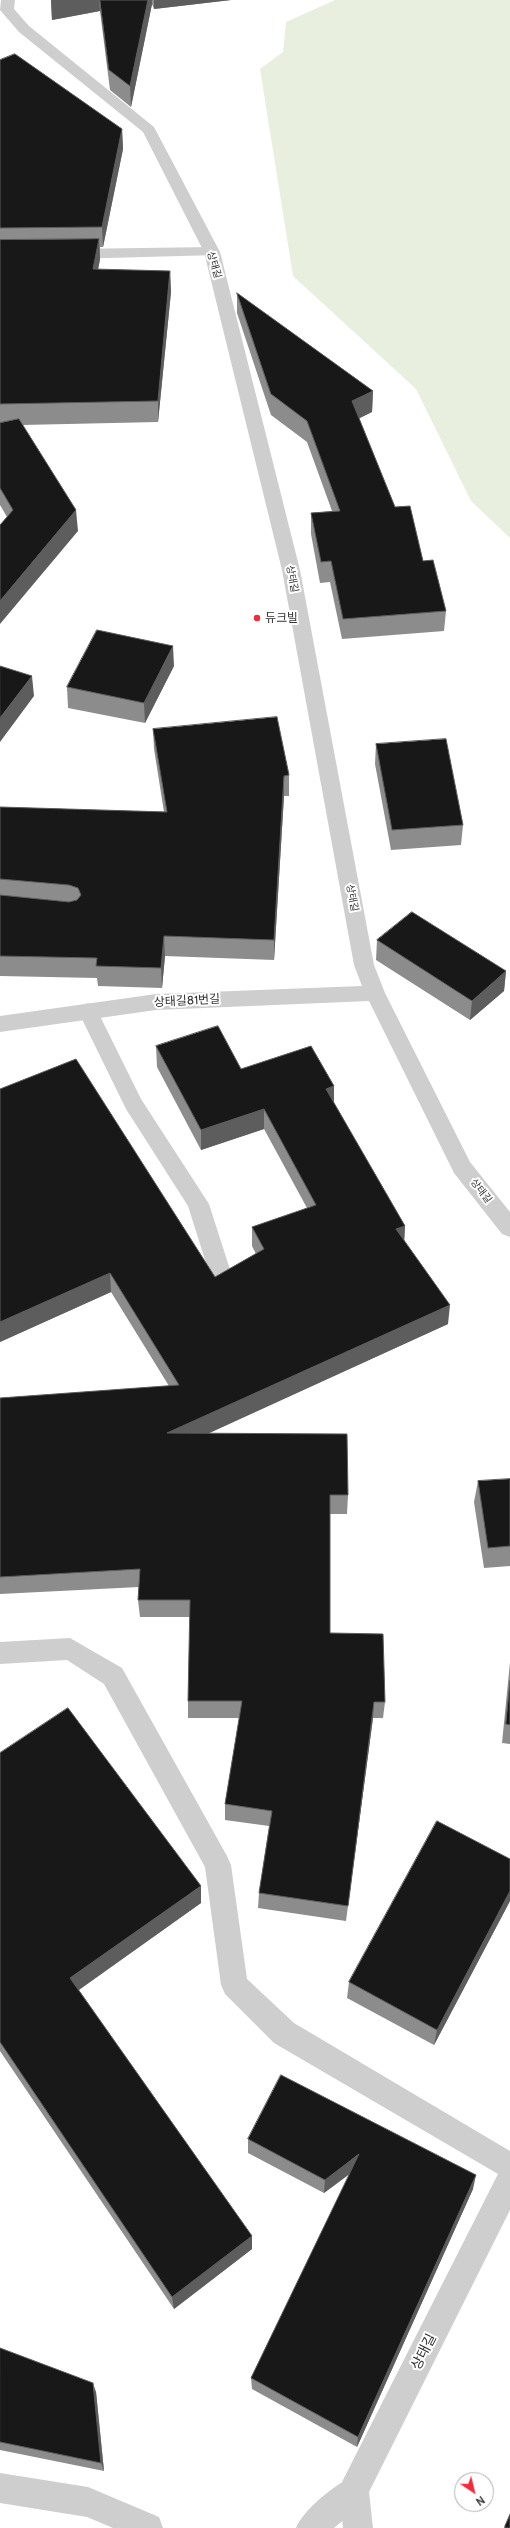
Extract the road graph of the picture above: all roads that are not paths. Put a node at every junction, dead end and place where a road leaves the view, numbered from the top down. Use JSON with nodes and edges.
{"nodes":[{"id":1,"x":8,"y":0,"type":"edge"},
{"id":2,"x":212,"y":252,"type":"junction"},
{"id":3,"x":55,"y":254,"type":"edge"},
{"id":4,"x":375,"y":993,"type":"junction"},
{"id":5,"x":88,"y":1011,"type":"junction"},
{"id":6,"x":0,"y":1024,"type":"edge"},
{"id":7,"x":510,"y":1228,"type":"edge"},
{"id":8,"x":223,"y":1282,"type":"edge"},
{"id":9,"x":0,"y":1653,"type":"edge"},
{"id":10,"x":510,"y":2167,"type":"edge"},
{"id":11,"x":510,"y":2180,"type":"edge"},
{"id":12,"x":0,"y":2488,"type":"edge"},
{"id":13,"x":354,"y":2492,"type":"junction"},
{"id":14,"x":148,"y":2528,"type":"edge"},
{"id":15,"x":311,"y":2528,"type":"edge"},
{"id":16,"x":358,"y":2528,"type":"edge"}],
"edges":[{"from":1,"to":2,"type":"street","name":"상태길"},
{"from":2,"to":3,"type":"street"},
{"from":2,"to":4,"type":"street","name":"상태길"},
{"from":4,"to":5,"type":"street","name":"상태길81번길"},
{"from":4,"to":7,"type":"street","name":"상태길"},
{"from":5,"to":6,"type":"street","name":"상태길81번길"},
{"from":5,"to":8,"type":"street"},
{"from":9,"to":10,"type":"street"},
{"from":11,"to":13,"type":"street","name":"상태길"},
{"from":12,"to":14,"type":"street"},
{"from":13,"to":15,"type":"street"},
{"from":13,"to":16,"type":"street"}]}
